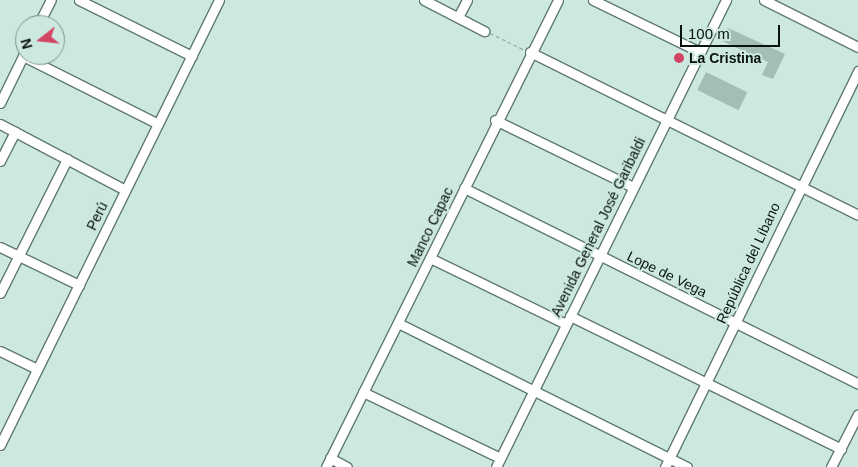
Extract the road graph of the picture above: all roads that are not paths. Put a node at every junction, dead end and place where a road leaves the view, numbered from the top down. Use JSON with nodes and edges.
{"nodes":[{"id":1,"x":51,"y":0,"type":"edge"},
{"id":2,"x":80,"y":0,"type":"edge"},
{"id":3,"x":219,"y":0,"type":"edge"},
{"id":4,"x":424,"y":0,"type":"edge"},
{"id":5,"x":467,"y":0,"type":"edge"},
{"id":6,"x":558,"y":0,"type":"edge"},
{"id":7,"x":593,"y":0,"type":"edge"},
{"id":8,"x":726,"y":0,"type":"edge"},
{"id":9,"x":764,"y":0,"type":"edge"},
{"id":10,"x":43,"y":15,"type":"edge"},
{"id":11,"x":458,"y":17,"type":"junction"},
{"id":12,"x":484,"y":31,"type":"road end"},
{"id":13,"x":858,"y":46,"type":"edge"},
{"id":14,"x":530,"y":52,"type":"junction"},
{"id":15,"x":700,"y":52,"type":"junction"},
{"id":16,"x":192,"y":56,"type":"junction"},
{"id":17,"x":19,"y":65,"type":"edge"},
{"id":18,"x":45,"y":65,"type":"edge"},
{"id":19,"x":858,"y":71,"type":"edge"},
{"id":20,"x":0,"y":103,"type":"edge"},
{"id":21,"x":495,"y":120,"type":"junction"},
{"id":22,"x":666,"y":121,"type":"junction"},
{"id":23,"x":0,"y":124,"type":"edge"},
{"id":24,"x":158,"y":124,"type":"junction"},
{"id":25,"x":15,"y":132,"type":"junction"},
{"id":26,"x":67,"y":159,"type":"junction"},
{"id":27,"x":0,"y":161,"type":"edge"},
{"id":28,"x":799,"y":186,"type":"junction"},
{"id":29,"x":633,"y":187,"type":"junction"},
{"id":30,"x":464,"y":188,"type":"junction"},
{"id":31,"x":125,"y":190,"type":"junction"},
{"id":32,"x":858,"y":216,"type":"edge"},
{"id":33,"x":0,"y":247,"type":"edge"},
{"id":34,"x":19,"y":256,"type":"junction"},
{"id":35,"x":600,"y":256,"type":"junction"},
{"id":36,"x":430,"y":258,"type":"junction"},
{"id":37,"x":79,"y":285,"type":"junction"},
{"id":38,"x":0,"y":293,"type":"edge"},
{"id":39,"x":568,"y":320,"type":"junction"},
{"id":40,"x":398,"y":322,"type":"junction"},
{"id":41,"x":736,"y":323,"type":"junction"},
{"id":42,"x":0,"y":351,"type":"edge"},
{"id":43,"x":37,"y":370,"type":"junction"},
{"id":44,"x":707,"y":383,"type":"junction"},
{"id":45,"x":858,"y":384,"type":"edge"},
{"id":46,"x":533,"y":391,"type":"junction"},
{"id":47,"x":363,"y":392,"type":"junction"},
{"id":48,"x":858,"y":414,"type":"edge"},
{"id":49,"x":0,"y":445,"type":"edge"},
{"id":50,"x":841,"y":449,"type":"junction"},
{"id":51,"x":328,"y":463,"type":"edge"},
{"id":52,"x":498,"y":463,"type":"edge"},
{"id":53,"x":667,"y":463,"type":"edge"},
{"id":54,"x":347,"y":467,"type":"edge"},
{"id":55,"x":687,"y":467,"type":"edge"},
{"id":56,"x":831,"y":467,"type":"edge"}],
"edges":[{"from":1,"to":10,"type":"street"},
{"from":2,"to":16,"type":"street"},
{"from":3,"to":16,"type":"street","name":"Perú"},
{"from":4,"to":11,"type":"street"},
{"from":5,"to":11,"type":"street"},
{"from":6,"to":14,"type":"street","name":"Manco Capac"},
{"from":7,"to":15,"type":"street"},
{"from":8,"to":15,"type":"street","name":"Avenida General José Garibaldi"},
{"from":9,"to":13,"type":"street"},
{"from":11,"to":12,"type":"street"},
{"from":14,"to":21,"type":"street","name":"Manco Capac"},
{"from":14,"to":22,"type":"street"},
{"from":15,"to":22,"type":"street","name":"Avenida General José Garibaldi"},
{"from":16,"to":24,"type":"street","name":"Perú"},
{"from":17,"to":20,"type":"street"},
{"from":18,"to":24,"type":"street"},
{"from":19,"to":28,"type":"street","name":"República del Líbano"},
{"from":21,"to":29,"type":"street"},
{"from":21,"to":30,"type":"street","name":"Manco Capac"},
{"from":22,"to":28,"type":"street"},
{"from":22,"to":29,"type":"street","name":"Avenida General José Garibaldi"},
{"from":23,"to":25,"type":"street"},
{"from":24,"to":31,"type":"street","name":"Perú"},
{"from":25,"to":26,"type":"street"},
{"from":25,"to":27,"type":"street"},
{"from":26,"to":31,"type":"street"},
{"from":26,"to":34,"type":"street"},
{"from":28,"to":32,"type":"street"},
{"from":28,"to":41,"type":"street","name":"República del Líbano"},
{"from":29,"to":35,"type":"street","name":"Avenida General José Garibaldi"},
{"from":30,"to":35,"type":"street","name":"Lope de Vega"},
{"from":30,"to":36,"type":"street","name":"Manco Capac"},
{"from":31,"to":37,"type":"street","name":"Perú"},
{"from":33,"to":34,"type":"street"},
{"from":34,"to":37,"type":"street"},
{"from":34,"to":38,"type":"street"},
{"from":35,"to":39,"type":"street","name":"Avenida General José Garibaldi"},
{"from":35,"to":41,"type":"street","name":"Lope de Vega"},
{"from":36,"to":39,"type":"street"},
{"from":36,"to":40,"type":"street","name":"Manco Capac"},
{"from":37,"to":43,"type":"street","name":"Perú"},
{"from":39,"to":44,"type":"street"},
{"from":39,"to":46,"type":"street","name":"Avenida General José Garibaldi"},
{"from":40,"to":46,"type":"street"},
{"from":40,"to":47,"type":"street","name":"Manco Capac"},
{"from":41,"to":44,"type":"street","name":"República del Líbano"},
{"from":41,"to":45,"type":"street","name":"Lope de Vega"},
{"from":42,"to":43,"type":"street"},
{"from":43,"to":49,"type":"street","name":"Perú"},
{"from":44,"to":50,"type":"street"},
{"from":44,"to":53,"type":"street","name":"República del Líbano"},
{"from":46,"to":52,"type":"street","name":"Avenida General José Garibaldi"},
{"from":46,"to":53,"type":"street"},
{"from":47,"to":51,"type":"street","name":"Manco Capac"},
{"from":47,"to":52,"type":"street"},
{"from":48,"to":50,"type":"street"},
{"from":50,"to":56,"type":"street"},
{"from":51,"to":54,"type":"street"},
{"from":53,"to":55,"type":"street"}]}
